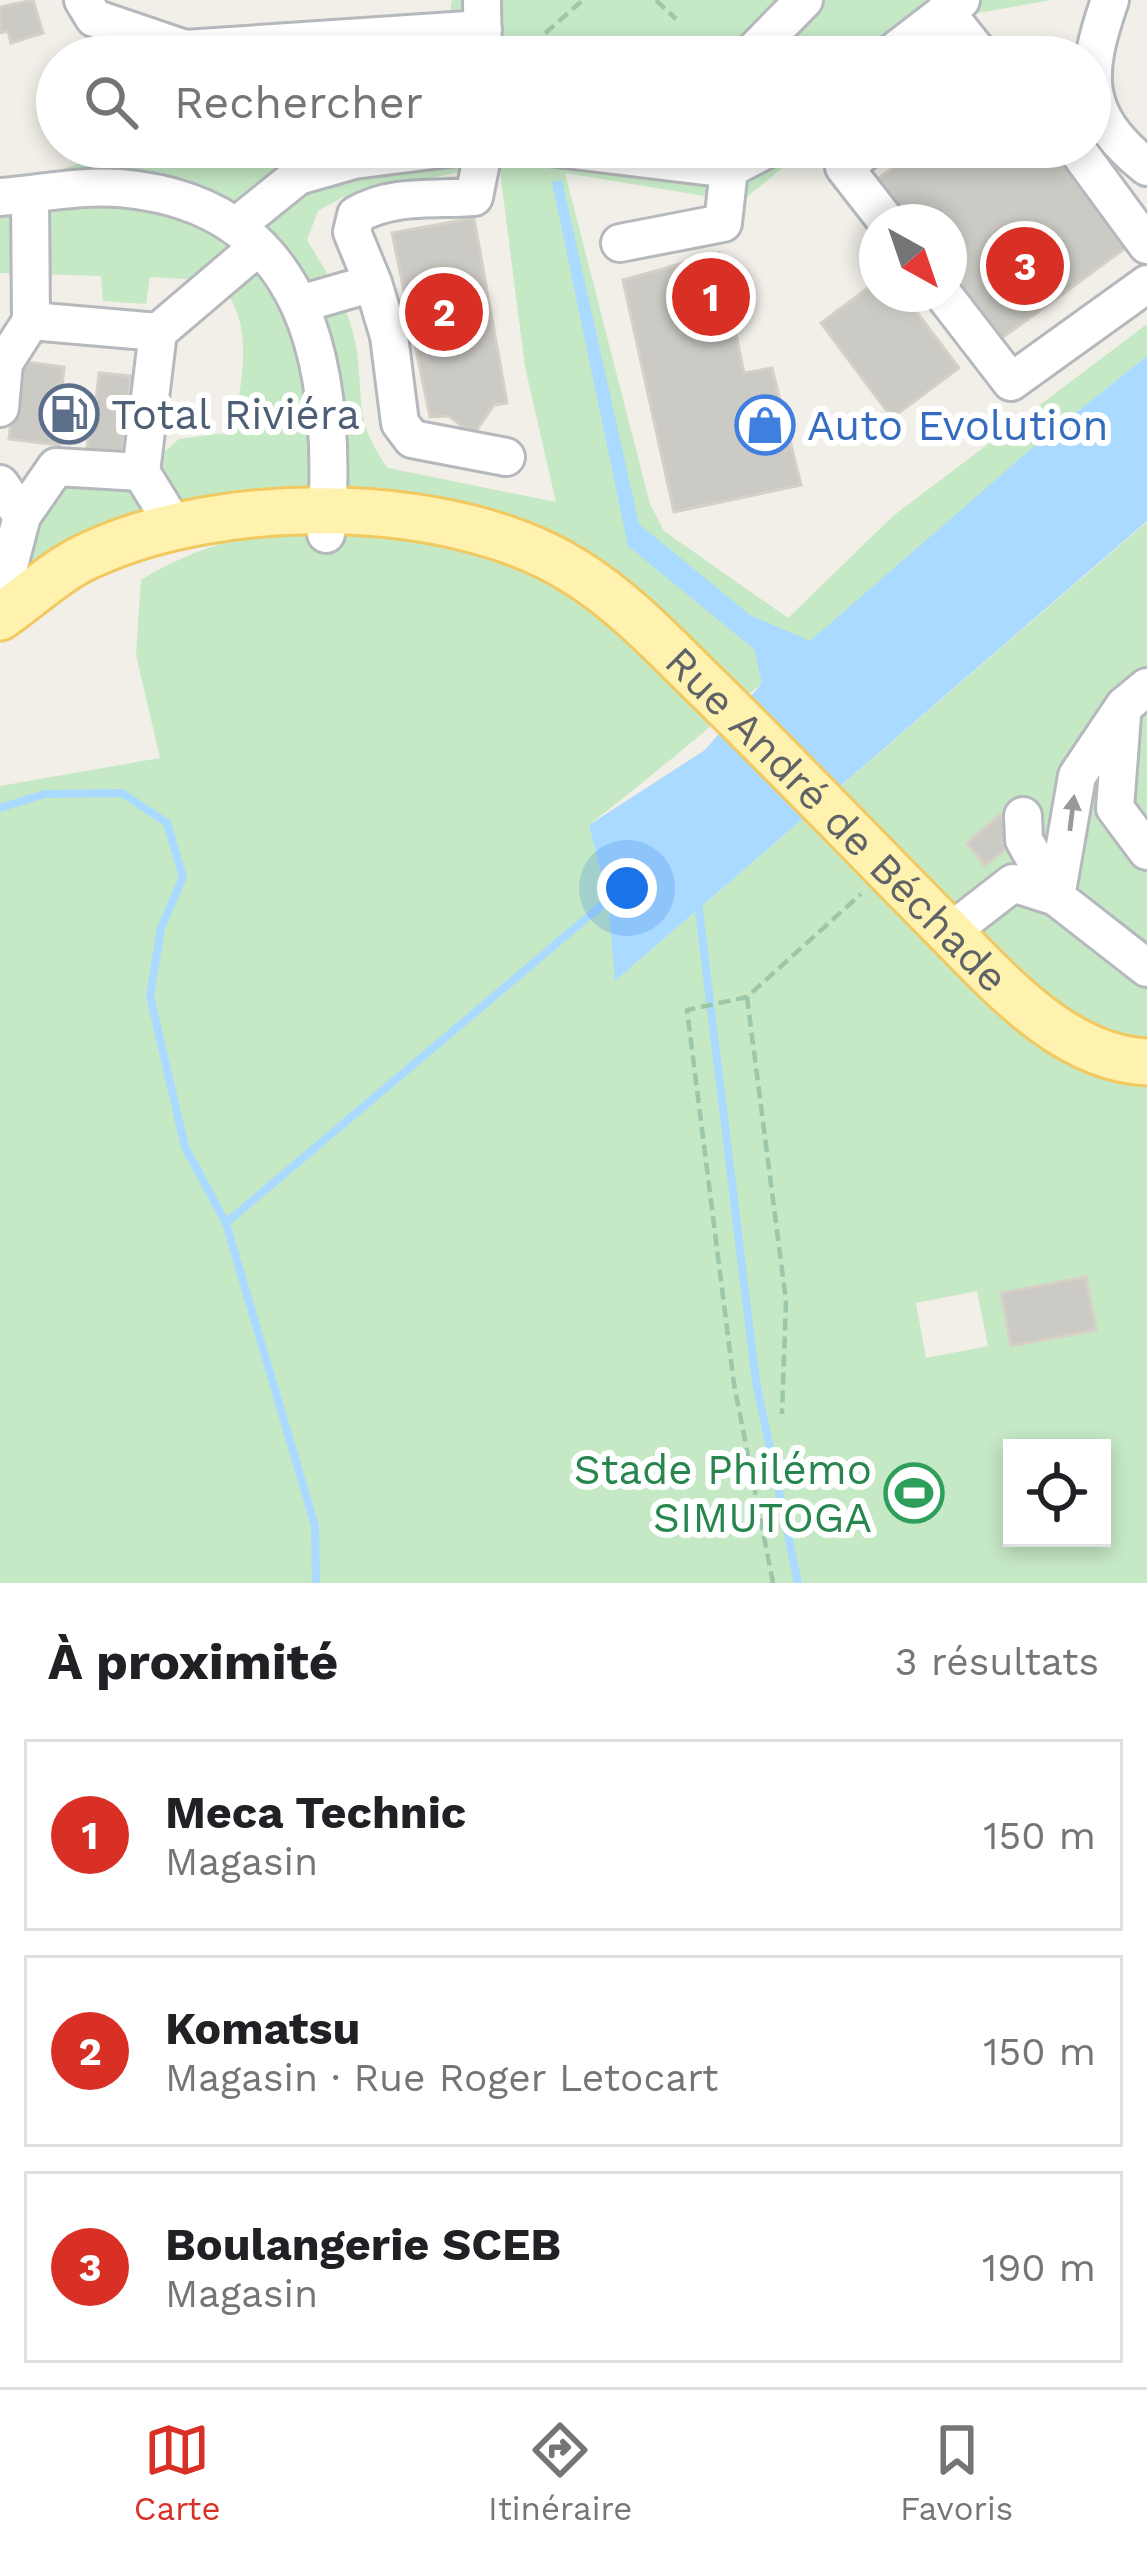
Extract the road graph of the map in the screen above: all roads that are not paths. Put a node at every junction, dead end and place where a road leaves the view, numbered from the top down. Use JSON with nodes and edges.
{"nodes":[{"id":1,"x":83,"y":0,"type":"edge"},
{"id":2,"x":804,"y":0,"type":"edge"},
{"id":3,"x":1110,"y":0,"type":"edge"},
{"id":4,"x":953,"y":6,"type":"edge"},
{"id":5,"x":483,"y":29,"type":"edge"},
{"id":6,"x":147,"y":36,"type":"edge"},
{"id":7,"x":379,"y":36,"type":"edge"},
{"id":8,"x":769,"y":36,"type":"edge"},
{"id":9,"x":914,"y":36,"type":"edge"},
{"id":10,"x":970,"y":36,"type":"edge"},
{"id":11,"x":1098,"y":36,"type":"edge"},
{"id":12,"x":1111,"y":131,"type":"edge"},
{"id":13,"x":1147,"y":167,"type":"edge"},
{"id":14,"x":326,"y":168,"type":"edge"},
{"id":15,"x":480,"y":168,"type":"edge"},
{"id":16,"x":713,"y":168,"type":"edge"},
{"id":17,"x":733,"y":168,"type":"edge"},
{"id":18,"x":846,"y":168,"type":"edge"},
{"id":19,"x":1090,"y":168,"type":"edge"},
{"id":20,"x":729,"y":170,"type":"junction"},
{"id":21,"x":15,"y":196,"type":"edge"},
{"id":22,"x":873,"y":204,"type":"edge"},
{"id":23,"x":248,"y":236,"type":"junction"},
{"id":24,"x":620,"y":243,"type":"dead end"},
{"id":25,"x":1147,"y":245,"type":"edge"},
{"id":26,"x":374,"y":283,"type":"junction"},
{"id":27,"x":1147,"y":284,"type":"edge"},
{"id":28,"x":300,"y":304,"type":"junction"},
{"id":29,"x":957,"y":312,"type":"edge"},
{"id":30,"x":31,"y":321,"type":"junction"},
{"id":31,"x":158,"y":332,"type":"junction"},
{"id":32,"x":0,"y":407,"type":"edge"},
{"id":33,"x":506,"y":457,"type":"dead end"},
{"id":34,"x":141,"y":472,"type":"junction"},
{"id":35,"x":0,"y":484,"type":"edge"},
{"id":36,"x":22,"y":516,"type":"junction"},
{"id":37,"x":327,"y":522,"type":"junction"},
{"id":38,"x":175,"y":527,"type":"junction"},
{"id":39,"x":0,"y":578,"type":"edge"},
{"id":40,"x":0,"y":616,"type":"edge"},
{"id":41,"x":0,"y":646,"type":"edge"},
{"id":42,"x":1135,"y":697,"type":"edge"},
{"id":43,"x":1023,"y":816,"type":"dead end"},
{"id":44,"x":1147,"y":851,"type":"edge"},
{"id":45,"x":1056,"y":898,"type":"junction"},
{"id":46,"x":950,"y":932,"type":"junction"},
{"id":47,"x":1147,"y":968,"type":"edge"},
{"id":48,"x":1147,"y":1062,"type":"edge"}],
"edges":[{"from":1,"to":6,"type":"street"},
{"from":2,"to":8,"type":"street"},
{"from":3,"to":11,"type":"street"},
{"from":4,"to":9,"type":"street"},
{"from":4,"to":10,"type":"street"},
{"from":5,"to":7,"type":"street"},
{"from":12,"to":13,"type":"street"},
{"from":14,"to":23,"type":"street"},
{"from":15,"to":26,"type":"street"},
{"from":16,"to":20,"type":"street"},
{"from":17,"to":20,"type":"street"},
{"from":18,"to":22,"type":"street"},
{"from":19,"to":25,"type":"street"},
{"from":20,"to":24,"type":"street"},
{"from":21,"to":23,"type":"street"},
{"from":21,"to":30,"type":"street"},
{"from":23,"to":28,"type":"street"},
{"from":23,"to":31,"type":"street"},
{"from":26,"to":28,"type":"street"},
{"from":26,"to":33,"type":"street"},
{"from":27,"to":29,"type":"street"},
{"from":28,"to":37,"type":"street"},
{"from":30,"to":31,"type":"street"},
{"from":30,"to":32,"type":"street"},
{"from":31,"to":34,"type":"street"},
{"from":34,"to":36,"type":"street"},
{"from":34,"to":38,"type":"street"},
{"from":35,"to":36,"type":"street"},
{"from":36,"to":39,"type":"street"},
{"from":37,"to":38,"type":"main road","name":"Rue André de Béchade"},
{"from":37,"to":41,"type":"main road","name":"Rue André de Béchade"},
{"from":37,"to":46,"type":"main road","name":"Rue André de Béchade"},
{"from":38,"to":40,"type":"main road","name":"Rue André de Béchade"},
{"from":42,"to":44,"type":"street"},
{"from":45,"to":42,"type":"street","one_way":true},
{"from":43,"to":45,"type":"street"},
{"from":45,"to":46,"type":"street"},
{"from":45,"to":47,"type":"street"},
{"from":46,"to":48,"type":"main road","name":"Rue André de Béchade"}]}
